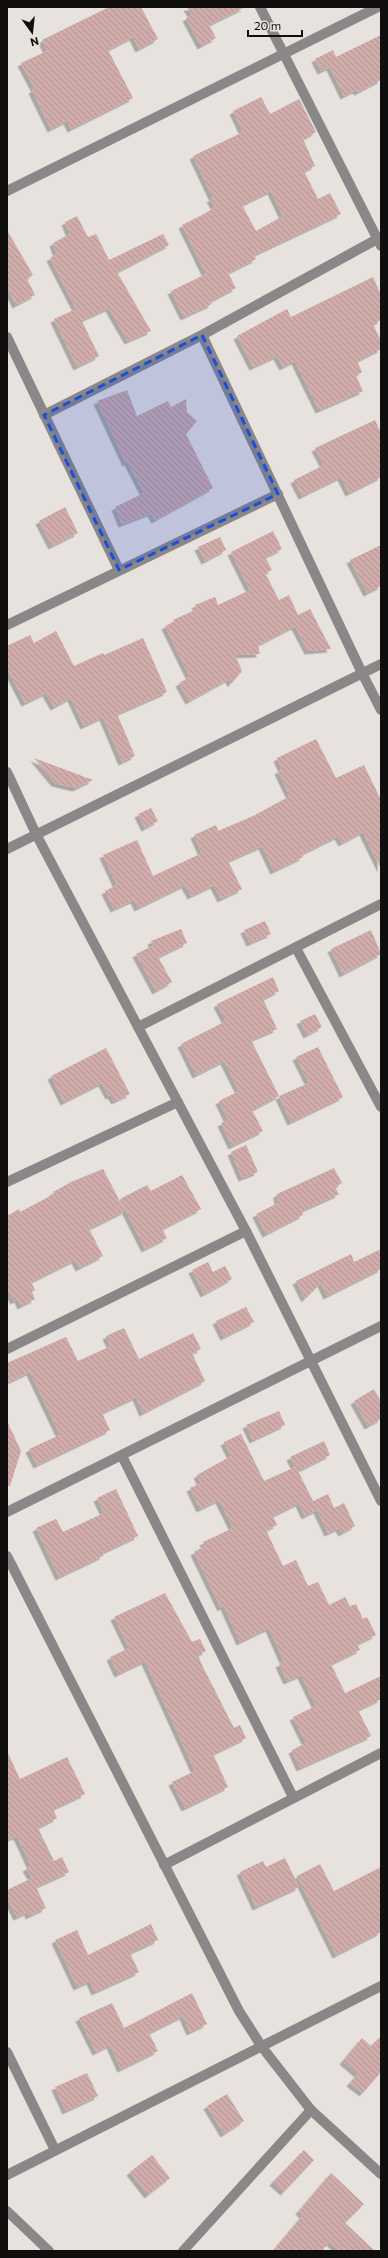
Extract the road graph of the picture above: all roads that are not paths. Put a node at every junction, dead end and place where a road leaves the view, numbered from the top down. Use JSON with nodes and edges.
{"nodes":[{"id":1,"x":260,"y":7,"type":"edge"},
{"id":2,"x":378,"y":7,"type":"edge"},
{"id":3,"x":282,"y":54,"type":"junction"},
{"id":4,"x":7,"y":191,"type":"edge"},
{"id":5,"x":380,"y":240,"type":"edge"},
{"id":6,"x":202,"y":335,"type":"junction"},
{"id":7,"x":7,"y":337,"type":"edge"},
{"id":8,"x":44,"y":415,"type":"junction"},
{"id":9,"x":278,"y":494,"type":"junction"},
{"id":10,"x":118,"y":570,"type":"junction"},
{"id":11,"x":7,"y":625,"type":"edge"},
{"id":12,"x":381,"y":664,"type":"edge"},
{"id":13,"x":362,"y":673,"type":"junction"},
{"id":14,"x":381,"y":710,"type":"edge"},
{"id":15,"x":7,"y":772,"type":"edge"},
{"id":16,"x":36,"y":834,"type":"junction"},
{"id":17,"x":7,"y":849,"type":"edge"},
{"id":18,"x":381,"y":904,"type":"edge"},
{"id":19,"x":296,"y":948,"type":"junction"},
{"id":20,"x":138,"y":1027,"type":"junction"},
{"id":21,"x":380,"y":1101,"type":"edge"},
{"id":22,"x":178,"y":1102,"type":"junction"},
{"id":23,"x":7,"y":1182,"type":"edge"},
{"id":24,"x":246,"y":1231,"type":"junction"},
{"id":25,"x":381,"y":1326,"type":"edge"},
{"id":26,"x":7,"y":1349,"type":"edge"},
{"id":27,"x":311,"y":1361,"type":"junction"},
{"id":28,"x":122,"y":1456,"type":"junction"},
{"id":29,"x":381,"y":1501,"type":"edge"},
{"id":30,"x":7,"y":1512,"type":"edge"},
{"id":31,"x":7,"y":1556,"type":"edge"},
{"id":32,"x":381,"y":1752,"type":"edge"},
{"id":33,"x":293,"y":1797,"type":"junction"},
{"id":34,"x":164,"y":1866,"type":"junction"},
{"id":35,"x":381,"y":1986,"type":"edge"},
{"id":36,"x":262,"y":2047,"type":"junction"},
{"id":37,"x":7,"y":2052,"type":"edge"},
{"id":38,"x":311,"y":2110,"type":"junction"},
{"id":39,"x":55,"y":2150,"type":"junction"},
{"id":40,"x":381,"y":2174,"type":"edge"},
{"id":41,"x":7,"y":2175,"type":"edge"},
{"id":42,"x":7,"y":2212,"type":"edge"},
{"id":43,"x":49,"y":2251,"type":"edge"},
{"id":44,"x":183,"y":2251,"type":"edge"}],
"edges":[{"from":1,"to":3,"type":"street"},
{"from":2,"to":3,"type":"street"},
{"from":3,"to":4,"type":"street"},
{"from":3,"to":5,"type":"street"},
{"from":5,"to":6,"type":"street"},
{"from":6,"to":8,"type":"street"},
{"from":6,"to":9,"type":"street"},
{"from":7,"to":8,"type":"street"},
{"from":8,"to":10,"type":"street"},
{"from":9,"to":10,"type":"street"},
{"from":9,"to":13,"type":"street"},
{"from":10,"to":11,"type":"street"},
{"from":12,"to":13,"type":"street"},
{"from":13,"to":14,"type":"street"},
{"from":13,"to":16,"type":"street"},
{"from":15,"to":16,"type":"street"},
{"from":16,"to":17,"type":"street"},
{"from":16,"to":20,"type":"street"},
{"from":18,"to":19,"type":"street"},
{"from":19,"to":20,"type":"street"},
{"from":19,"to":21,"type":"street"},
{"from":20,"to":22,"type":"street"},
{"from":22,"to":23,"type":"street"},
{"from":22,"to":24,"type":"street"},
{"from":24,"to":26,"type":"street"},
{"from":24,"to":27,"type":"street"},
{"from":25,"to":27,"type":"street"},
{"from":27,"to":28,"type":"street"},
{"from":27,"to":29,"type":"street"},
{"from":28,"to":30,"type":"street"},
{"from":28,"to":33,"type":"street"},
{"from":31,"to":34,"type":"street"},
{"from":32,"to":33,"type":"street"},
{"from":33,"to":34,"type":"street"},
{"from":34,"to":36,"type":"street"},
{"from":35,"to":36,"type":"street"},
{"from":36,"to":38,"type":"street"},
{"from":36,"to":39,"type":"street"},
{"from":37,"to":39,"type":"street"},
{"from":38,"to":40,"type":"street"},
{"from":38,"to":44,"type":"street"},
{"from":39,"to":41,"type":"street"},
{"from":42,"to":43,"type":"street"}]}
